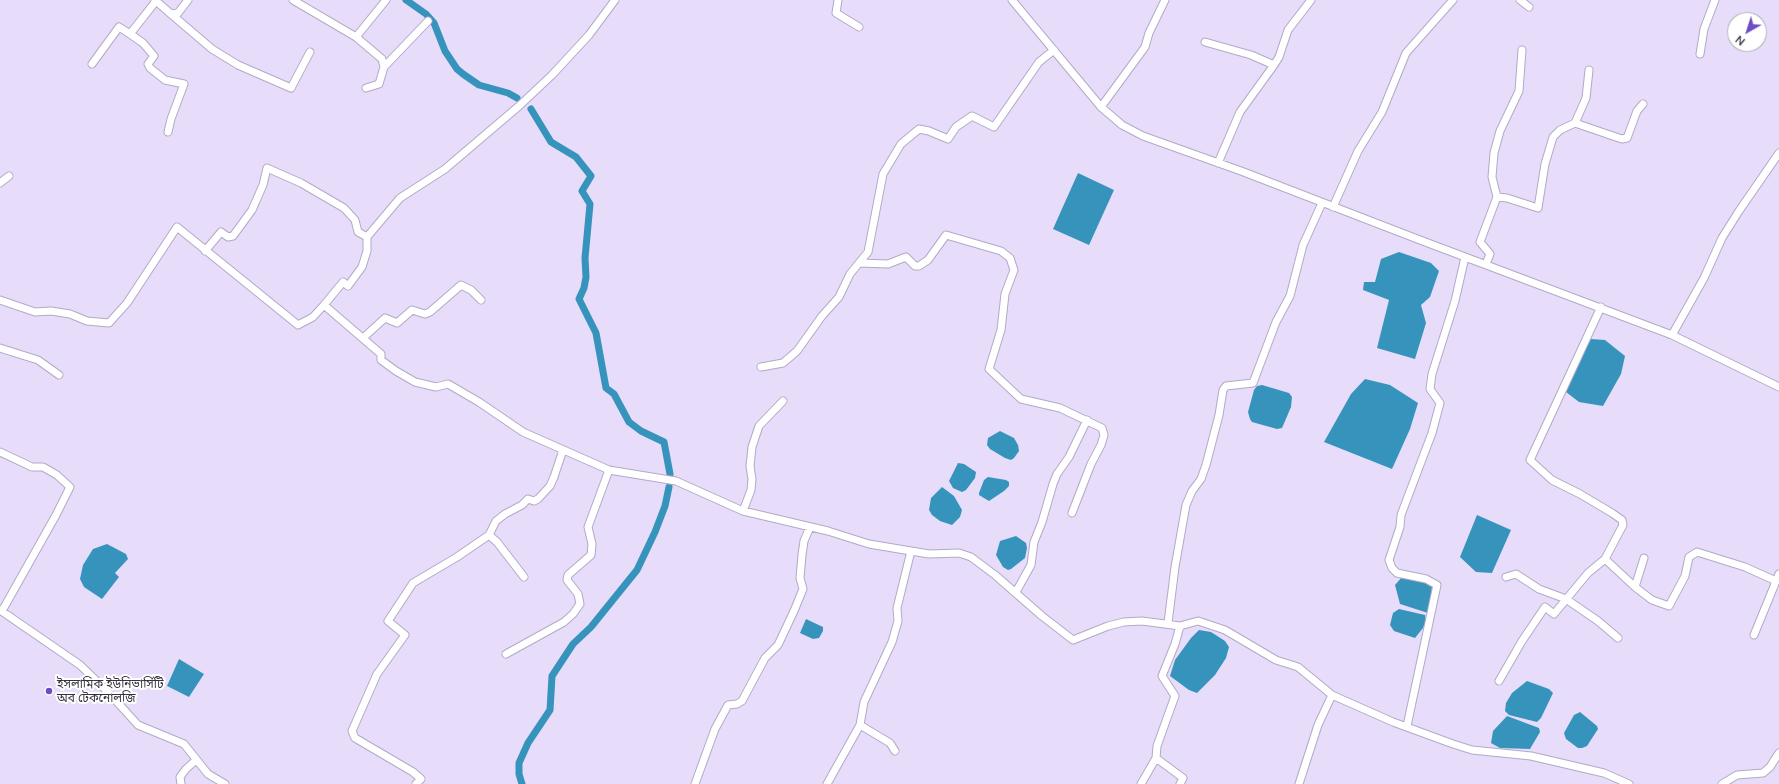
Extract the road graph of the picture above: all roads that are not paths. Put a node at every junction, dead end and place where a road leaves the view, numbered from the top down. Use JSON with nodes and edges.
{"nodes":[{"id":1,"x":156,"y":0,"type":"edge"},
{"id":2,"x":188,"y":0,"type":"edge"},
{"id":3,"x":293,"y":0,"type":"edge"},
{"id":4,"x":386,"y":0,"type":"edge"},
{"id":5,"x":615,"y":0,"type":"edge"},
{"id":6,"x":838,"y":0,"type":"edge"},
{"id":7,"x":1012,"y":0,"type":"edge"},
{"id":8,"x":1166,"y":0,"type":"edge"},
{"id":9,"x":1311,"y":0,"type":"edge"},
{"id":10,"x":1453,"y":0,"type":"edge"},
{"id":11,"x":1520,"y":0,"type":"edge"},
{"id":12,"x":1715,"y":0,"type":"edge"},
{"id":13,"x":1529,"y":7,"type":"dead end"},
{"id":14,"x":171,"y":14,"type":"junction"},
{"id":15,"x":428,"y":21,"type":"dead end"},
{"id":16,"x":859,"y":27,"type":"dead end"},
{"id":17,"x":130,"y":34,"type":"junction"},
{"id":18,"x":356,"y":37,"type":"junction"},
{"id":19,"x":1205,"y":42,"type":"dead end"},
{"id":20,"x":1054,"y":50,"type":"junction"},
{"id":21,"x":1522,"y":50,"type":"dead end"},
{"id":22,"x":310,"y":52,"type":"dead end"},
{"id":23,"x":1700,"y":54,"type":"dead end"},
{"id":24,"x":92,"y":64,"type":"dead end"},
{"id":25,"x":1274,"y":65,"type":"junction"},
{"id":26,"x":384,"y":67,"type":"junction"},
{"id":27,"x":1588,"y":70,"type":"dead end"},
{"id":28,"x":366,"y":88,"type":"dead end"},
{"id":29,"x":1643,"y":104,"type":"dead end"},
{"id":30,"x":1101,"y":107,"type":"junction"},
{"id":31,"x":1575,"y":123,"type":"junction"},
{"id":32,"x":168,"y":132,"type":"dead end"},
{"id":33,"x":1779,"y":153,"type":"edge"},
{"id":34,"x":1218,"y":163,"type":"junction"},
{"id":35,"x":9,"y":176,"type":"dead end"},
{"id":36,"x":0,"y":183,"type":"edge"},
{"id":37,"x":1497,"y":197,"type":"junction"},
{"id":38,"x":1322,"y":203,"type":"junction"},
{"id":39,"x":1333,"y":207,"type":"junction"},
{"id":40,"x":367,"y":238,"type":"junction"},
{"id":41,"x":205,"y":251,"type":"junction"},
{"id":42,"x":1465,"y":257,"type":"junction"},
{"id":43,"x":859,"y":263,"type":"junction"},
{"id":44,"x":1486,"y":264,"type":"junction"},
{"id":45,"x":0,"y":300,"type":"edge"},
{"id":46,"x":481,"y":300,"type":"dead end"},
{"id":47,"x":324,"y":305,"type":"junction"},
{"id":48,"x":1601,"y":307,"type":"junction"},
{"id":49,"x":1672,"y":334,"type":"junction"},
{"id":50,"x":363,"y":338,"type":"junction"},
{"id":51,"x":0,"y":348,"type":"edge"},
{"id":52,"x":761,"y":367,"type":"dead end"},
{"id":53,"x":59,"y":375,"type":"dead end"},
{"id":54,"x":1779,"y":387,"type":"edge"},
{"id":55,"x":783,"y":402,"type":"dead end"},
{"id":56,"x":1087,"y":420,"type":"junction"},
{"id":57,"x":563,"y":450,"type":"junction"},
{"id":58,"x":0,"y":452,"type":"edge"},
{"id":59,"x":609,"y":470,"type":"junction"},
{"id":60,"x":743,"y":511,"type":"junction"},
{"id":61,"x":1072,"y":513,"type":"dead end"},
{"id":62,"x":810,"y":527,"type":"junction"},
{"id":63,"x":489,"y":535,"type":"junction"},
{"id":64,"x":911,"y":551,"type":"junction"},
{"id":65,"x":1644,"y":558,"type":"dead end"},
{"id":66,"x":1605,"y":559,"type":"junction"},
{"id":67,"x":1779,"y":574,"type":"edge"},
{"id":68,"x":524,"y":577,"type":"dead end"},
{"id":69,"x":1506,"y":577,"type":"dead end"},
{"id":70,"x":1776,"y":581,"type":"junction"},
{"id":71,"x":1635,"y":587,"type":"junction"},
{"id":72,"x":1016,"y":592,"type":"junction"},
{"id":73,"x":1566,"y":599,"type":"junction"},
{"id":74,"x":1,"y":611,"type":"edge"},
{"id":75,"x":1168,"y":623,"type":"junction"},
{"id":76,"x":1180,"y":626,"type":"junction"},
{"id":77,"x":1754,"y":635,"type":"dead end"},
{"id":78,"x":1618,"y":638,"type":"dead end"},
{"id":79,"x":506,"y":654,"type":"dead end"},
{"id":80,"x":1499,"y":681,"type":"dead end"},
{"id":81,"x":1332,"y":695,"type":"junction"},
{"id":82,"x":860,"y":725,"type":"junction"},
{"id":83,"x":1407,"y":726,"type":"junction"},
{"id":84,"x":895,"y":751,"type":"dead end"},
{"id":85,"x":1779,"y":753,"type":"edge"},
{"id":86,"x":1156,"y":758,"type":"junction"},
{"id":87,"x":196,"y":760,"type":"junction"},
{"id":88,"x":181,"y":784,"type":"edge"},
{"id":89,"x":225,"y":784,"type":"edge"},
{"id":90,"x":416,"y":784,"type":"edge"},
{"id":91,"x":695,"y":784,"type":"edge"},
{"id":92,"x":827,"y":784,"type":"edge"},
{"id":93,"x":1141,"y":784,"type":"edge"},
{"id":94,"x":1180,"y":784,"type":"edge"},
{"id":95,"x":1299,"y":784,"type":"edge"},
{"id":96,"x":1629,"y":784,"type":"edge"},
{"id":97,"x":1722,"y":784,"type":"edge"}],
"edges":[{"from":1,"to":14,"type":"street"},
{"from":1,"to":17,"type":"street"},
{"from":2,"to":14,"type":"street"},
{"from":3,"to":18,"type":"street"},
{"from":4,"to":18,"type":"street"},
{"from":5,"to":40,"type":"street"},
{"from":6,"to":16,"type":"street"},
{"from":7,"to":20,"type":"street"},
{"from":8,"to":30,"type":"street"},
{"from":9,"to":25,"type":"street"},
{"from":10,"to":39,"type":"street"},
{"from":11,"to":13,"type":"street"},
{"from":12,"to":23,"type":"street"},
{"from":14,"to":22,"type":"street"},
{"from":15,"to":26,"type":"street"},
{"from":17,"to":24,"type":"street"},
{"from":17,"to":32,"type":"street"},
{"from":18,"to":26,"type":"street"},
{"from":19,"to":25,"type":"street"},
{"from":20,"to":30,"type":"street"},
{"from":20,"to":43,"type":"street"},
{"from":21,"to":37,"type":"street"},
{"from":25,"to":34,"type":"street"},
{"from":26,"to":28,"type":"street"},
{"from":27,"to":31,"type":"street"},
{"from":29,"to":31,"type":"street"},
{"from":30,"to":34,"type":"street"},
{"from":31,"to":37,"type":"street"},
{"from":33,"to":49,"type":"street"},
{"from":34,"to":38,"type":"street"},
{"from":35,"to":36,"type":"street"},
{"from":37,"to":44,"type":"street"},
{"from":38,"to":39,"type":"street"},
{"from":38,"to":75,"type":"street"},
{"from":39,"to":42,"type":"street"},
{"from":40,"to":41,"type":"street"},
{"from":40,"to":47,"type":"street"},
{"from":41,"to":45,"type":"street"},
{"from":41,"to":47,"type":"street"},
{"from":42,"to":44,"type":"street"},
{"from":42,"to":83,"type":"street"},
{"from":43,"to":52,"type":"street"},
{"from":43,"to":56,"type":"street"},
{"from":44,"to":48,"type":"street"},
{"from":46,"to":50,"type":"street"},
{"from":47,"to":50,"type":"street"},
{"from":48,"to":49,"type":"street"},
{"from":48,"to":66,"type":"street"},
{"from":49,"to":54,"type":"street"},
{"from":50,"to":57,"type":"street"},
{"from":51,"to":53,"type":"street"},
{"from":55,"to":60,"type":"street"},
{"from":56,"to":61,"type":"street"},
{"from":56,"to":72,"type":"street"},
{"from":57,"to":59,"type":"street"},
{"from":57,"to":63,"type":"street"},
{"from":58,"to":74,"type":"street"},
{"from":59,"to":60,"type":"street"},
{"from":59,"to":79,"type":"street"},
{"from":60,"to":62,"type":"street"},
{"from":62,"to":64,"type":"street"},
{"from":62,"to":91,"type":"street"},
{"from":63,"to":68,"type":"street"},
{"from":63,"to":90,"type":"street"},
{"from":64,"to":72,"type":"street"},
{"from":64,"to":82,"type":"street"},
{"from":65,"to":71,"type":"street"},
{"from":66,"to":71,"type":"street"},
{"from":66,"to":73,"type":"street"},
{"from":67,"to":70,"type":"street"},
{"from":69,"to":73,"type":"street"},
{"from":70,"to":71,"type":"street"},
{"from":70,"to":77,"type":"street"},
{"from":72,"to":75,"type":"street"},
{"from":73,"to":78,"type":"street"},
{"from":73,"to":80,"type":"street"},
{"from":74,"to":87,"type":"street"},
{"from":75,"to":76,"type":"street"},
{"from":76,"to":81,"type":"street"},
{"from":76,"to":86,"type":"street"},
{"from":81,"to":83,"type":"street"},
{"from":81,"to":95,"type":"street"},
{"from":82,"to":84,"type":"street"},
{"from":82,"to":92,"type":"street"},
{"from":83,"to":96,"type":"street"},
{"from":85,"to":97,"type":"street"},
{"from":86,"to":93,"type":"street"},
{"from":86,"to":94,"type":"street"},
{"from":87,"to":88,"type":"street"},
{"from":87,"to":89,"type":"street"}]}
